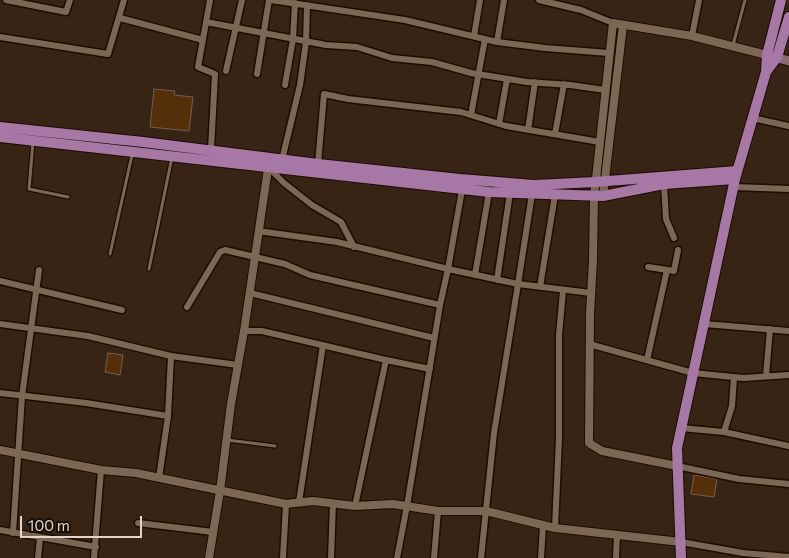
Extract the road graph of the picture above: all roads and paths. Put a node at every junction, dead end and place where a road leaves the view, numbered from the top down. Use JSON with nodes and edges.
{"nodes":[{"id":1,"x":6,"y":0,"type":"edge"},
{"id":2,"x":70,"y":0,"type":"edge"},
{"id":3,"x":124,"y":0,"type":"edge"},
{"id":4,"x":210,"y":0,"type":"edge"},
{"id":5,"x":242,"y":0,"type":"edge"},
{"id":6,"x":270,"y":0,"type":"edge"},
{"id":7,"x":480,"y":0,"type":"edge"},
{"id":8,"x":504,"y":0,"type":"edge"},
{"id":9,"x":539,"y":0,"type":"edge"},
{"id":10,"x":699,"y":0,"type":"edge"},
{"id":11,"x":745,"y":0,"type":"edge"},
{"id":12,"x":781,"y":0,"type":"edge"},
{"id":13,"x":297,"y":2,"type":"edge"},
{"id":14,"x":564,"y":3,"type":"edge"},
{"id":15,"x":307,"y":5,"type":"junction"},
{"id":16,"x":789,"y":17,"type":"edge"},
{"id":17,"x":120,"y":18,"type":"junction"},
{"id":18,"x":206,"y":22,"type":"junction"},
{"id":19,"x":613,"y":23,"type":"junction"},
{"id":20,"x":623,"y":25,"type":"junction"},
{"id":21,"x":235,"y":28,"type":"junction"},
{"id":22,"x":263,"y":34,"type":"junction"},
{"id":23,"x":474,"y":36,"type":"junction"},
{"id":24,"x":692,"y":36,"type":"junction"},
{"id":25,"x":0,"y":37,"type":"edge"},
{"id":26,"x":293,"y":39,"type":"junction"},
{"id":27,"x":485,"y":39,"type":"junction"},
{"id":28,"x":203,"y":40,"type":"junction"},
{"id":29,"x":306,"y":42,"type":"junction"},
{"id":30,"x":497,"y":42,"type":"junction"},
{"id":31,"x":732,"y":46,"type":"junction"},
{"id":32,"x":609,"y":53,"type":"junction"},
{"id":33,"x":767,"y":55,"type":"junction"},
{"id":34,"x":778,"y":57,"type":"junction"},
{"id":35,"x":789,"y":60,"type":"edge"},
{"id":36,"x":226,"y":71,"type":"dead end"},
{"id":37,"x":766,"y":72,"type":"junction"},
{"id":38,"x":257,"y":74,"type":"dead end"},
{"id":39,"x":480,"y":74,"type":"junction"},
{"id":40,"x":507,"y":78,"type":"junction"},
{"id":41,"x":535,"y":82,"type":"junction"},
{"id":42,"x":564,"y":84,"type":"junction"},
{"id":43,"x":286,"y":85,"type":"dead end"},
{"id":44,"x":605,"y":90,"type":"junction"},
{"id":45,"x":471,"y":115,"type":"junction"},
{"id":46,"x":752,"y":118,"type":"junction"},
{"id":47,"x":499,"y":124,"type":"junction"},
{"id":48,"x":789,"y":126,"type":"edge"},
{"id":49,"x":0,"y":127,"type":"edge"},
{"id":50,"x":528,"y":130,"type":"junction"},
{"id":51,"x":555,"y":134,"type":"junction"},
{"id":52,"x":0,"y":138,"type":"edge"},
{"id":53,"x":33,"y":141,"type":"junction"},
{"id":54,"x":142,"y":142,"type":"junction"},
{"id":55,"x":600,"y":142,"type":"junction"},
{"id":56,"x":211,"y":150,"type":"junction"},
{"id":57,"x":137,"y":152,"type":"junction"},
{"id":58,"x":173,"y":156,"type":"junction"},
{"id":59,"x":282,"y":160,"type":"junction"},
{"id":60,"x":269,"y":163,"type":"junction"},
{"id":61,"x":318,"y":164,"type":"junction"},
{"id":62,"x":735,"y":179,"type":"junction"},
{"id":63,"x":600,"y":182,"type":"junction"},
{"id":64,"x":664,"y":184,"type":"junction"},
{"id":65,"x":789,"y":189,"type":"edge"},
{"id":66,"x":462,"y":190,"type":"junction"},
{"id":67,"x":489,"y":192,"type":"junction"},
{"id":68,"x":510,"y":193,"type":"junction"},
{"id":69,"x":532,"y":194,"type":"junction"},
{"id":70,"x":555,"y":195,"type":"junction"},
{"id":71,"x":68,"y":197,"type":"dead end"},
{"id":72,"x":598,"y":197,"type":"junction"},
{"id":73,"x":258,"y":231,"type":"junction"},
{"id":74,"x":674,"y":238,"type":"dead end"},
{"id":75,"x":354,"y":247,"type":"junction"},
{"id":76,"x":678,"y":250,"type":"dead end"},
{"id":77,"x":110,"y":254,"type":"dead end"},
{"id":78,"x":255,"y":256,"type":"junction"},
{"id":79,"x":648,"y":267,"type":"dead end"},
{"id":80,"x":149,"y":269,"type":"dead end"},
{"id":81,"x":448,"y":269,"type":"junction"},
{"id":82,"x":39,"y":270,"type":"dead end"},
{"id":83,"x":668,"y":270,"type":"junction"},
{"id":84,"x":475,"y":275,"type":"junction"},
{"id":85,"x":497,"y":280,"type":"junction"},
{"id":86,"x":0,"y":281,"type":"edge"},
{"id":87,"x":518,"y":284,"type":"junction"},
{"id":88,"x":540,"y":288,"type":"junction"},
{"id":89,"x":36,"y":290,"type":"junction"},
{"id":90,"x":563,"y":291,"type":"junction"},
{"id":91,"x":250,"y":293,"type":"junction"},
{"id":92,"x":591,"y":293,"type":"junction"},
{"id":93,"x":440,"y":305,"type":"junction"},
{"id":94,"x":187,"y":307,"type":"dead end"},
{"id":95,"x":122,"y":310,"type":"dead end"},
{"id":96,"x":0,"y":324,"type":"edge"},
{"id":97,"x":704,"y":324,"type":"junction"},
{"id":98,"x":30,"y":329,"type":"junction"},
{"id":99,"x":770,"y":329,"type":"junction"},
{"id":100,"x":244,"y":331,"type":"junction"},
{"id":101,"x":789,"y":331,"type":"edge"},
{"id":102,"x":434,"y":338,"type":"junction"},
{"id":103,"x":589,"y":344,"type":"junction"},
{"id":104,"x":324,"y":346,"type":"junction"},
{"id":105,"x":171,"y":356,"type":"junction"},
{"id":106,"x":386,"y":360,"type":"junction"},
{"id":107,"x":647,"y":360,"type":"junction"},
{"id":108,"x":238,"y":365,"type":"junction"},
{"id":109,"x":430,"y":369,"type":"junction"},
{"id":110,"x":693,"y":373,"type":"junction"},
{"id":111,"x":789,"y":375,"type":"edge"},
{"id":112,"x":766,"y":376,"type":"junction"},
{"id":113,"x":734,"y":377,"type":"junction"},
{"id":114,"x":0,"y":393,"type":"edge"},
{"id":115,"x":22,"y":396,"type":"junction"},
{"id":116,"x":168,"y":416,"type":"junction"},
{"id":117,"x":681,"y":428,"type":"junction"},
{"id":118,"x":724,"y":432,"type":"junction"},
{"id":119,"x":226,"y":440,"type":"junction"},
{"id":120,"x":275,"y":446,"type":"dead end"},
{"id":121,"x":789,"y":446,"type":"edge"},
{"id":122,"x":0,"y":450,"type":"edge"},
{"id":123,"x":19,"y":453,"type":"junction"},
{"id":124,"x":678,"y":466,"type":"junction"},
{"id":125,"x":102,"y":470,"type":"junction"},
{"id":126,"x":159,"y":478,"type":"junction"},
{"id":127,"x":789,"y":484,"type":"edge"},
{"id":128,"x":220,"y":491,"type":"junction"},
{"id":129,"x":299,"y":502,"type":"junction"},
{"id":130,"x":333,"y":503,"type":"junction"},
{"id":131,"x":286,"y":504,"type":"junction"},
{"id":132,"x":355,"y":506,"type":"junction"},
{"id":133,"x":407,"y":506,"type":"junction"},
{"id":134,"x":438,"y":511,"type":"junction"},
{"id":135,"x":486,"y":511,"type":"junction"},
{"id":136,"x":138,"y":523,"type":"dead end"},
{"id":137,"x":543,"y":525,"type":"junction"},
{"id":138,"x":555,"y":528,"type":"junction"},
{"id":139,"x":0,"y":530,"type":"edge"},
{"id":140,"x":213,"y":532,"type":"junction"},
{"id":141,"x":13,"y":533,"type":"junction"},
{"id":142,"x":617,"y":535,"type":"junction"},
{"id":143,"x":40,"y":538,"type":"junction"},
{"id":144,"x":681,"y":542,"type":"junction"},
{"id":145,"x":96,"y":547,"type":"junction"},
{"id":146,"x":747,"y":556,"type":"edge"},
{"id":147,"x":789,"y":557,"type":"edge"},
{"id":148,"x":38,"y":558,"type":"edge"},
{"id":149,"x":94,"y":558,"type":"edge"},
{"id":150,"x":209,"y":558,"type":"edge"},
{"id":151,"x":283,"y":558,"type":"edge"},
{"id":152,"x":331,"y":558,"type":"edge"},
{"id":153,"x":397,"y":558,"type":"edge"},
{"id":154,"x":434,"y":558,"type":"edge"},
{"id":155,"x":481,"y":558,"type":"edge"},
{"id":156,"x":541,"y":558,"type":"edge"},
{"id":157,"x":616,"y":558,"type":"edge"},
{"id":158,"x":681,"y":558,"type":"edge"}],
"edges":[{"from":1,"to":2,"type":"street"},
{"from":3,"to":17,"type":"street"},
{"from":4,"to":18,"type":"street"},
{"from":5,"to":21,"type":"street"},
{"from":6,"to":13,"type":"street"},
{"from":6,"to":22,"type":"street"},
{"from":7,"to":23,"type":"street"},
{"from":8,"to":30,"type":"street"},
{"from":9,"to":14,"type":"street"},
{"from":10,"to":24,"type":"street"},
{"from":11,"to":31,"type":"lane"},
{"from":12,"to":33,"type":"highway"},
{"from":13,"to":15,"type":"street"},
{"from":13,"to":26,"type":"street"},
{"from":14,"to":19,"type":"street"},
{"from":15,"to":23,"type":"street"},
{"from":15,"to":29,"type":"street"},
{"from":16,"to":34,"type":"highway"},
{"from":17,"to":25,"type":"street"},
{"from":17,"to":28,"type":"street"},
{"from":18,"to":21,"type":"street"},
{"from":18,"to":28,"type":"street"},
{"from":19,"to":20,"type":"street"},
{"from":19,"to":32,"type":"street"},
{"from":20,"to":24,"type":"street"},
{"from":20,"to":63,"type":"street"},
{"from":21,"to":22,"type":"street"},
{"from":21,"to":36,"type":"street"},
{"from":22,"to":26,"type":"street"},
{"from":22,"to":38,"type":"street"},
{"from":23,"to":27,"type":"street"},
{"from":24,"to":31,"type":"street"},
{"from":26,"to":29,"type":"street"},
{"from":26,"to":43,"type":"street"},
{"from":27,"to":30,"type":"street"},
{"from":27,"to":39,"type":"street"},
{"from":28,"to":56,"type":"street"},
{"from":29,"to":39,"type":"street"},
{"from":29,"to":59,"type":"street"},
{"from":30,"to":32,"type":"street"},
{"from":31,"to":33,"type":"street"},
{"from":32,"to":44,"type":"street"},
{"from":33,"to":34,"type":"main road"},
{"from":33,"to":37,"type":"highway"},
{"from":34,"to":35,"type":"main road"},
{"from":34,"to":37,"type":"highway"},
{"from":37,"to":46,"type":"highway"},
{"from":39,"to":40,"type":"street"},
{"from":39,"to":45,"type":"street"},
{"from":40,"to":41,"type":"street"},
{"from":40,"to":47,"type":"street"},
{"from":41,"to":42,"type":"street"},
{"from":41,"to":50,"type":"street"},
{"from":42,"to":44,"type":"street"},
{"from":42,"to":51,"type":"street"},
{"from":44,"to":55,"type":"street"},
{"from":45,"to":47,"type":"street"},
{"from":45,"to":61,"type":"street"},
{"from":46,"to":48,"type":"street"},
{"from":46,"to":62,"type":"highway"},
{"from":47,"to":50,"type":"street"},
{"from":49,"to":54,"type":"highway"},
{"from":50,"to":51,"type":"street"},
{"from":51,"to":55,"type":"street"},
{"from":52,"to":53,"type":"highway"},
{"from":53,"to":57,"type":"highway"},
{"from":53,"to":71,"type":"lane"},
{"from":54,"to":56,"type":"highway"},
{"from":54,"to":57,"type":"highway"},
{"from":55,"to":63,"type":"street"},
{"from":56,"to":60,"type":"highway"},
{"from":57,"to":58,"type":"highway"},
{"from":57,"to":77,"type":"lane"},
{"from":58,"to":60,"type":"highway"},
{"from":58,"to":80,"type":"lane"},
{"from":59,"to":60,"type":"highway"},
{"from":59,"to":61,"type":"highway"},
{"from":60,"to":66,"type":"highway"},
{"from":60,"to":73,"type":"street"},
{"from":60,"to":75,"type":"street"},
{"from":61,"to":63,"type":"highway"},
{"from":62,"to":63,"type":"highway"},
{"from":62,"to":64,"type":"highway"},
{"from":62,"to":65,"type":"street"},
{"from":62,"to":97,"type":"highway"},
{"from":63,"to":72,"type":"street"},
{"from":64,"to":72,"type":"highway"},
{"from":64,"to":74,"type":"street"},
{"from":66,"to":67,"type":"highway"},
{"from":66,"to":81,"type":"street"},
{"from":67,"to":68,"type":"highway"},
{"from":67,"to":84,"type":"street"},
{"from":68,"to":69,"type":"highway"},
{"from":68,"to":85,"type":"street"},
{"from":69,"to":70,"type":"highway"},
{"from":69,"to":87,"type":"street"},
{"from":70,"to":72,"type":"highway"},
{"from":70,"to":88,"type":"street"},
{"from":72,"to":92,"type":"street"},
{"from":73,"to":75,"type":"street"},
{"from":73,"to":78,"type":"street"},
{"from":75,"to":81,"type":"street"},
{"from":76,"to":83,"type":"street"},
{"from":78,"to":91,"type":"street"},
{"from":78,"to":93,"type":"street"},
{"from":78,"to":94,"type":"street"},
{"from":79,"to":83,"type":"street"},
{"from":81,"to":84,"type":"street"},
{"from":81,"to":93,"type":"street"},
{"from":82,"to":89,"type":"street"},
{"from":83,"to":107,"type":"street"},
{"from":84,"to":85,"type":"street"},
{"from":85,"to":87,"type":"street"},
{"from":86,"to":89,"type":"street"},
{"from":87,"to":88,"type":"street"},
{"from":87,"to":135,"type":"street"},
{"from":88,"to":90,"type":"street"},
{"from":89,"to":95,"type":"street"},
{"from":89,"to":98,"type":"street"},
{"from":90,"to":92,"type":"street"},
{"from":90,"to":138,"type":"street"},
{"from":91,"to":100,"type":"street"},
{"from":91,"to":102,"type":"street"},
{"from":92,"to":103,"type":"street"},
{"from":93,"to":102,"type":"street"},
{"from":96,"to":98,"type":"street"},
{"from":97,"to":99,"type":"street"},
{"from":97,"to":110,"type":"highway"},
{"from":98,"to":105,"type":"street"},
{"from":98,"to":115,"type":"street"},
{"from":99,"to":101,"type":"street"},
{"from":99,"to":112,"type":"street"},
{"from":100,"to":104,"type":"street"},
{"from":100,"to":108,"type":"street"},
{"from":102,"to":109,"type":"street"},
{"from":103,"to":107,"type":"street"},
{"from":103,"to":124,"type":"street"},
{"from":104,"to":106,"type":"street"},
{"from":104,"to":129,"type":"street"},
{"from":105,"to":108,"type":"street"},
{"from":105,"to":116,"type":"street"},
{"from":106,"to":109,"type":"street"},
{"from":106,"to":132,"type":"street"},
{"from":107,"to":110,"type":"street"},
{"from":108,"to":119,"type":"street"},
{"from":109,"to":133,"type":"street"},
{"from":110,"to":113,"type":"street"},
{"from":110,"to":117,"type":"highway"},
{"from":111,"to":112,"type":"street"},
{"from":112,"to":113,"type":"street"},
{"from":113,"to":118,"type":"street"},
{"from":114,"to":115,"type":"street"},
{"from":115,"to":116,"type":"street"},
{"from":115,"to":123,"type":"street"},
{"from":116,"to":126,"type":"street"},
{"from":117,"to":118,"type":"street"},
{"from":117,"to":124,"type":"highway"},
{"from":118,"to":121,"type":"street"},
{"from":119,"to":120,"type":"lane"},
{"from":119,"to":128,"type":"street"},
{"from":122,"to":123,"type":"street"},
{"from":123,"to":125,"type":"street"},
{"from":123,"to":141,"type":"street"},
{"from":124,"to":127,"type":"street"},
{"from":124,"to":144,"type":"highway"},
{"from":125,"to":126,"type":"street"},
{"from":125,"to":145,"type":"street"},
{"from":126,"to":128,"type":"street"},
{"from":128,"to":131,"type":"street"},
{"from":128,"to":140,"type":"street"},
{"from":129,"to":130,"type":"street"},
{"from":129,"to":131,"type":"street"},
{"from":130,"to":132,"type":"street"},
{"from":130,"to":152,"type":"street"},
{"from":131,"to":151,"type":"street"},
{"from":132,"to":133,"type":"street"},
{"from":133,"to":134,"type":"street"},
{"from":133,"to":153,"type":"street"},
{"from":134,"to":135,"type":"street"},
{"from":134,"to":154,"type":"street"},
{"from":135,"to":137,"type":"street"},
{"from":135,"to":155,"type":"street"},
{"from":136,"to":140,"type":"street"},
{"from":137,"to":138,"type":"street"},
{"from":137,"to":156,"type":"street"},
{"from":138,"to":142,"type":"street"},
{"from":139,"to":141,"type":"street"},
{"from":140,"to":150,"type":"street"},
{"from":141,"to":143,"type":"street"},
{"from":142,"to":144,"type":"street"},
{"from":142,"to":157,"type":"street"},
{"from":143,"to":145,"type":"street"},
{"from":143,"to":148,"type":"street"},
{"from":144,"to":146,"type":"street"},
{"from":144,"to":158,"type":"highway"},
{"from":145,"to":149,"type":"street"},
{"from":146,"to":147,"type":"street"}]}
